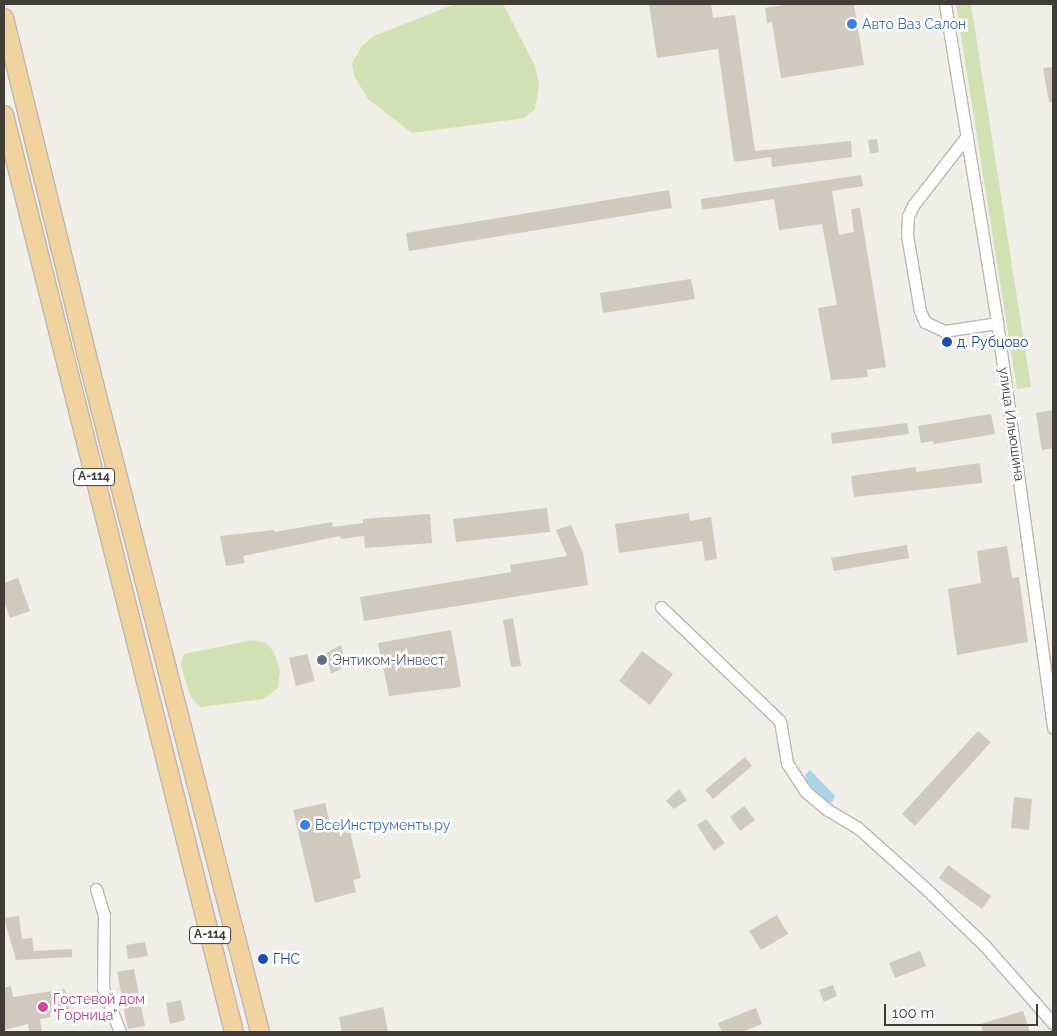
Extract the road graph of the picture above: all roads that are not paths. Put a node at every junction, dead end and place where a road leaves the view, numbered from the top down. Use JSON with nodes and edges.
{"nodes":[{"id":1,"x":945,"y":4,"type":"edge"},
{"id":2,"x":4,"y":18,"type":"edge"},
{"id":3,"x":4,"y":115,"type":"edge"},
{"id":4,"x":967,"y":136,"type":"junction"},
{"id":5,"x":997,"y":324,"type":"junction"},
{"id":6,"x":661,"y":608,"type":"dead end"},
{"id":7,"x":1053,"y":727,"type":"edge"},
{"id":8,"x":96,"y":889,"type":"dead end"},
{"id":9,"x":1053,"y":1023,"type":"edge"},
{"id":10,"x":120,"y":1032,"type":"edge"},
{"id":11,"x":234,"y":1032,"type":"edge"},
{"id":12,"x":260,"y":1032,"type":"edge"}],
"edges":[{"from":1,"to":4,"type":"street","name":"улица Ильюшина"},
{"from":2,"to":12,"type":"main road","number":"А-114"},
{"from":3,"to":11,"type":"main road","number":"А-114"},
{"from":4,"to":5,"type":"street","name":"улица Ильюшина"},
{"from":4,"to":5,"type":"street"},
{"from":5,"to":7,"type":"street","name":"улица Ильюшина"},
{"from":6,"to":9,"type":"street"},
{"from":8,"to":10,"type":"street"}]}
